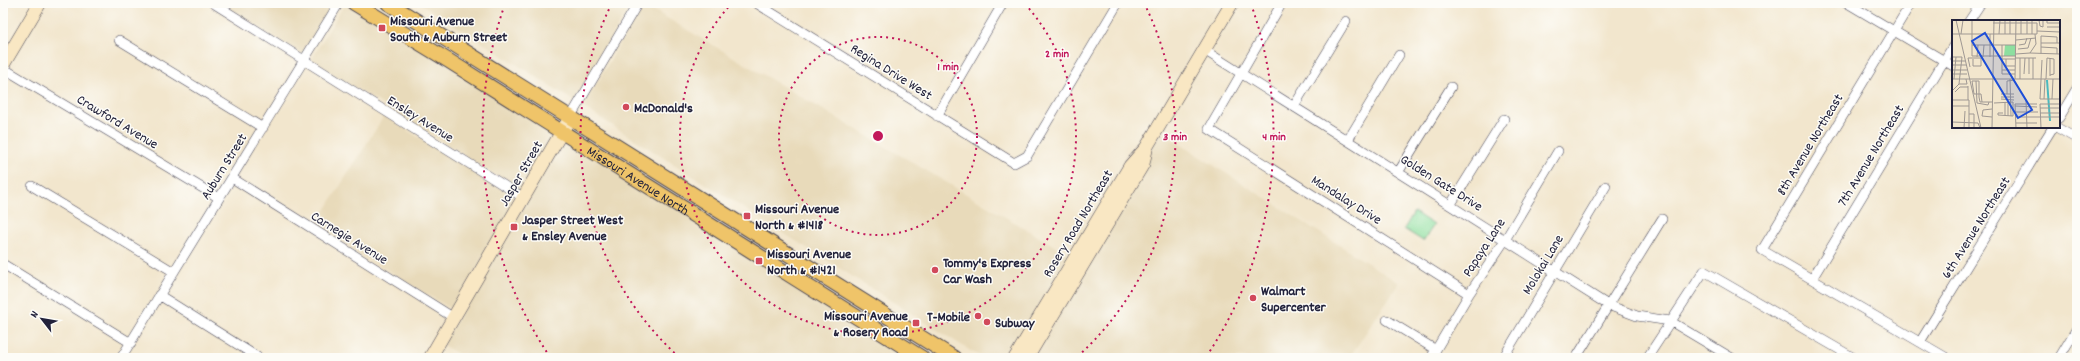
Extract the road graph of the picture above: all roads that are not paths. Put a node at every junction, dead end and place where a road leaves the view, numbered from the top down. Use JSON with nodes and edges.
{"nodes":[{"id":1,"x":40,"y":3,"type":"edge"},
{"id":2,"x":213,"y":3,"type":"edge"},
{"id":3,"x":339,"y":3,"type":"edge"},
{"id":4,"x":354,"y":3,"type":"edge"},
{"id":5,"x":388,"y":3,"type":"edge"},
{"id":6,"x":638,"y":3,"type":"edge"},
{"id":7,"x":756,"y":3,"type":"edge"},
{"id":8,"x":1003,"y":3,"type":"edge"},
{"id":9,"x":1118,"y":3,"type":"edge"},
{"id":10,"x":1232,"y":3,"type":"edge"},
{"id":11,"x":1282,"y":3,"type":"edge"},
{"id":12,"x":1847,"y":3,"type":"edge"},
{"id":13,"x":1911,"y":3,"type":"edge"},
{"id":14,"x":1980,"y":3,"type":"edge"},
{"id":15,"x":1970,"y":20,"type":"edge"},
{"id":16,"x":1346,"y":21,"type":"dead end"},
{"id":17,"x":1894,"y":31,"type":"junction"},
{"id":18,"x":119,"y":40,"type":"dead end"},
{"id":19,"x":1952,"y":48,"type":"edge"},
{"id":20,"x":1204,"y":50,"type":"junction"},
{"id":21,"x":1399,"y":55,"type":"dead end"},
{"id":22,"x":304,"y":61,"type":"junction"},
{"id":23,"x":1944,"y":61,"type":"junction"},
{"id":24,"x":1952,"y":65,"type":"edge"},
{"id":25,"x":3,"y":66,"type":"edge"},
{"id":26,"x":1242,"y":73,"type":"junction"},
{"id":27,"x":1451,"y":87,"type":"dead end"},
{"id":28,"x":2077,"y":88,"type":"edge"},
{"id":29,"x":1294,"y":106,"type":"junction"},
{"id":30,"x":571,"y":116,"type":"junction"},
{"id":31,"x":937,"y":116,"type":"junction"},
{"id":32,"x":2060,"y":116,"type":"edge"},
{"id":33,"x":1504,"y":119,"type":"dead end"},
{"id":34,"x":263,"y":128,"type":"junction"},
{"id":35,"x":2054,"y":128,"type":"edge"},
{"id":36,"x":2057,"y":128,"type":"edge"},
{"id":37,"x":562,"y":132,"type":"junction"},
{"id":38,"x":2077,"y":139,"type":"edge"},
{"id":39,"x":1348,"y":140,"type":"junction"},
{"id":40,"x":1146,"y":148,"type":"junction"},
{"id":41,"x":1558,"y":151,"type":"dead end"},
{"id":42,"x":1399,"y":171,"type":"junction"},
{"id":43,"x":232,"y":178,"type":"junction"},
{"id":44,"x":32,"y":186,"type":"dead end"},
{"id":45,"x":1606,"y":186,"type":"dead end"},
{"id":46,"x":219,"y":198,"type":"junction"},
{"id":47,"x":524,"y":198,"type":"junction"},
{"id":48,"x":1451,"y":204,"type":"junction"},
{"id":49,"x":1662,"y":219,"type":"dead end"},
{"id":50,"x":706,"y":222,"type":"junction"},
{"id":51,"x":1505,"y":240,"type":"junction"},
{"id":52,"x":793,"y":257,"type":"junction"},
{"id":53,"x":3,"y":264,"type":"edge"},
{"id":54,"x":776,"y":267,"type":"junction"},
{"id":55,"x":1554,"y":271,"type":"junction"},
{"id":56,"x":174,"y":272,"type":"junction"},
{"id":57,"x":1812,"y":279,"type":"junction"},
{"id":58,"x":1469,"y":294,"type":"junction"},
{"id":59,"x":159,"y":295,"type":"junction"},
{"id":60,"x":1608,"y":304,"type":"junction"},
{"id":61,"x":872,"y":307,"type":"junction"},
{"id":62,"x":454,"y":318,"type":"junction"},
{"id":63,"x":1387,"y":320,"type":"dead end"},
{"id":64,"x":1670,"y":321,"type":"junction"},
{"id":65,"x":2077,"y":328,"type":"edge"},
{"id":66,"x":1920,"y":342,"type":"junction"},
{"id":67,"x":130,"y":343,"type":"junction"},
{"id":68,"x":1436,"y":350,"type":"junction"},
{"id":69,"x":121,"y":358,"type":"edge"},
{"id":70,"x":259,"y":358,"type":"edge"},
{"id":71,"x":430,"y":358,"type":"edge"},
{"id":72,"x":922,"y":358,"type":"edge"},
{"id":73,"x":954,"y":358,"type":"edge"},
{"id":74,"x":1015,"y":358,"type":"edge"},
{"id":75,"x":1027,"y":358,"type":"edge"},
{"id":76,"x":1431,"y":358,"type":"edge"},
{"id":77,"x":1503,"y":358,"type":"edge"},
{"id":78,"x":1576,"y":358,"type":"edge"},
{"id":79,"x":1647,"y":358,"type":"edge"},
{"id":80,"x":1732,"y":358,"type":"edge"},
{"id":81,"x":1854,"y":358,"type":"edge"},
{"id":82,"x":1947,"y":358,"type":"edge"},
{"id":83,"x":2059,"y":358,"type":"edge"}],
"edges":[{"from":1,"to":25,"type":"street"},
{"from":2,"to":22,"type":"street","name":"Ensley Avenue"},
{"from":3,"to":22,"type":"street","name":"Auburn Street"},
{"from":4,"to":37,"type":"main road","name":"Missouri Avenue North"},
{"from":5,"to":30,"type":"main road","name":"Missouri Avenue North"},
{"from":6,"to":30,"type":"street","name":"Jasper Street"},
{"from":7,"to":31,"type":"street","name":"Regina Drive West"},
{"from":8,"to":31,"type":"street"},
{"from":9,"to":31,"type":"street","name":"Regina Drive West"},
{"from":10,"to":20,"type":"street","name":"Rosery Road Northeast"},
{"from":11,"to":26,"type":"street"},
{"from":12,"to":17,"type":"street"},
{"from":13,"to":17,"type":"street","name":"8th Avenue Northeast"},
{"from":14,"to":15,"type":"street"},
{"from":16,"to":29,"type":"street"},
{"from":17,"to":23,"type":"street"},
{"from":17,"to":57,"type":"street","name":"8th Avenue Northeast"},
{"from":18,"to":34,"type":"street"},
{"from":19,"to":23,"type":"street","name":"7th Avenue Northeast"},
{"from":20,"to":26,"type":"street","name":"Golden Gate Drive"},
{"from":20,"to":40,"type":"street","name":"Rosery Road Northeast"},
{"from":21,"to":39,"type":"street"},
{"from":22,"to":34,"type":"street","name":"Auburn Street"},
{"from":22,"to":47,"type":"street","name":"Ensley Avenue"},
{"from":23,"to":24,"type":"street"},
{"from":23,"to":57,"type":"street","name":"7th Avenue Northeast"},
{"from":25,"to":46,"type":"street","name":"Crawford Avenue"},
{"from":26,"to":29,"type":"street","name":"Golden Gate Drive"},
{"from":26,"to":58,"type":"street","name":"Mandalay Drive"},
{"from":27,"to":42,"type":"street"},
{"from":28,"to":32,"type":"street"},
{"from":29,"to":39,"type":"street","name":"Golden Gate Drive"},
{"from":30,"to":37,"type":"street","name":"Jasper Street"},
{"from":30,"to":52,"type":"main road","name":"Missouri Avenue North"},
{"from":33,"to":48,"type":"street"},
{"from":34,"to":43,"type":"street","name":"Auburn Street"},
{"from":35,"to":66,"type":"street","name":"6th Avenue Northeast"},
{"from":36,"to":38,"type":"street"},
{"from":37,"to":47,"type":"street","name":"Jasper Street"},
{"from":37,"to":50,"type":"main road","name":"Missouri Avenue North"},
{"from":39,"to":42,"type":"street","name":"Golden Gate Drive"},
{"from":40,"to":74,"type":"street","name":"Rosery Road Northeast"},
{"from":40,"to":75,"type":"street","name":"Rosery Road Northeast"},
{"from":41,"to":51,"type":"street","name":"Papaya Lane"},
{"from":42,"to":48,"type":"street","name":"Golden Gate Drive"},
{"from":43,"to":46,"type":"street","name":"Auburn Street"},
{"from":43,"to":62,"type":"street","name":"Carnegie Avenue"},
{"from":44,"to":56,"type":"street"},
{"from":45,"to":55,"type":"street","name":"Molokai Lane"},
{"from":46,"to":56,"type":"street","name":"Auburn Street"},
{"from":47,"to":62,"type":"street","name":"Jasper Street"},
{"from":48,"to":51,"type":"street","name":"Golden Gate Drive"},
{"from":49,"to":60,"type":"street"},
{"from":50,"to":52,"type":"main road"},
{"from":50,"to":54,"type":"main road","name":"Missouri Avenue North"},
{"from":51,"to":55,"type":"street","name":"Golden Gate Drive"},
{"from":51,"to":58,"type":"street","name":"Papaya Lane"},
{"from":52,"to":61,"type":"main road","name":"Missouri Avenue North"},
{"from":53,"to":67,"type":"street"},
{"from":54,"to":61,"type":"main road"},
{"from":54,"to":72,"type":"main road","name":"Missouri Avenue North"},
{"from":55,"to":60,"type":"street","name":"Golden Gate Drive"},
{"from":55,"to":77,"type":"street","name":"Molokai Lane"},
{"from":56,"to":59,"type":"street","name":"Auburn Street"},
{"from":57,"to":66,"type":"street"},
{"from":58,"to":68,"type":"street","name":"Papaya Lane"},
{"from":59,"to":67,"type":"street","name":"Auburn Street"},
{"from":59,"to":70,"type":"street"},
{"from":60,"to":64,"type":"street","name":"Golden Gate Drive"},
{"from":60,"to":78,"type":"street"},
{"from":61,"to":73,"type":"main road","name":"Missouri Avenue North"},
{"from":62,"to":71,"type":"street","name":"Jasper Street"},
{"from":63,"to":68,"type":"street"},
{"from":64,"to":79,"type":"street"},
{"from":64,"to":80,"type":"street"},
{"from":64,"to":81,"type":"street"},
{"from":65,"to":83,"type":"street"},
{"from":66,"to":82,"type":"street"},
{"from":67,"to":69,"type":"street","name":"Auburn Street"},
{"from":68,"to":76,"type":"street","name":"Papaya Lane"}]}
